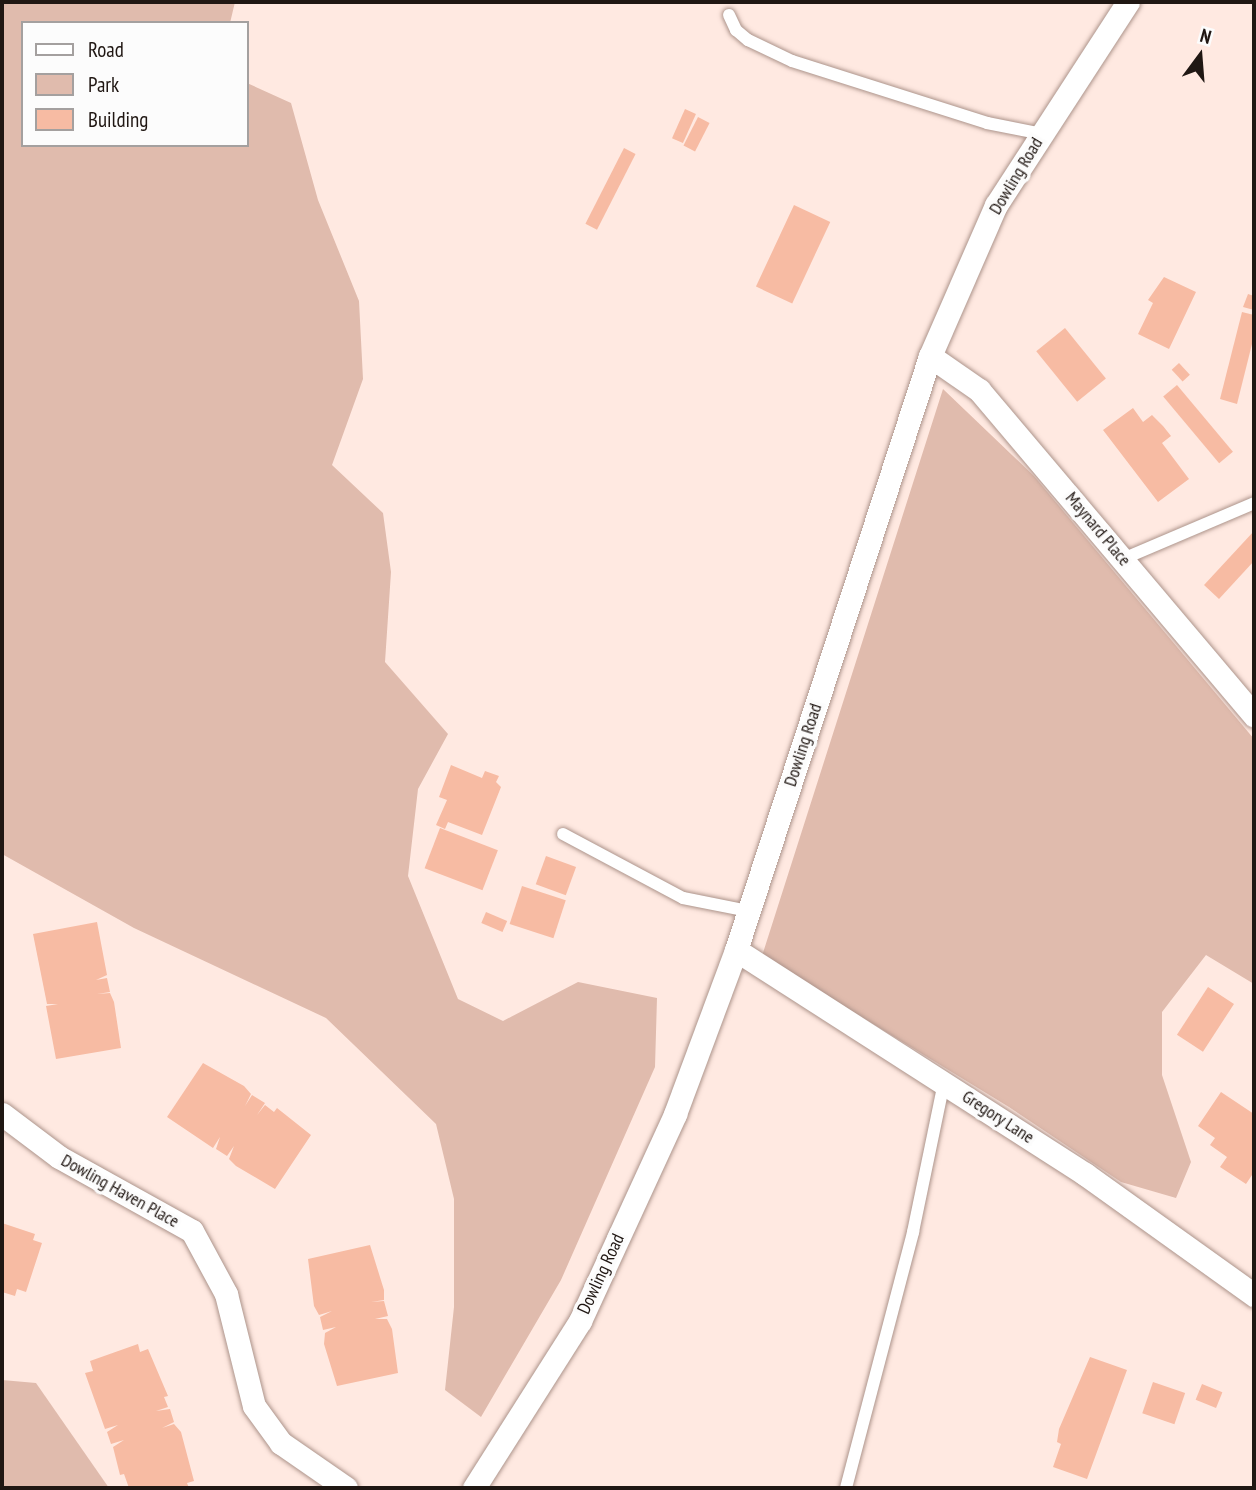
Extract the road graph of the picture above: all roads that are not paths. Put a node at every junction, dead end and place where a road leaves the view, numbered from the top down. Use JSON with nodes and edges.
{"nodes":[{"id":1,"x":1128,"y":2,"type":"edge"},
{"id":2,"x":729,"y":15,"type":"dead end"},
{"id":3,"x":1042,"y":134,"type":"junction"},
{"id":4,"x":930,"y":356,"type":"junction"},
{"id":5,"x":1254,"y":503,"type":"edge"},
{"id":6,"x":1123,"y":559,"type":"junction"},
{"id":7,"x":1254,"y":715,"type":"edge"},
{"id":8,"x":563,"y":834,"type":"dead end"},
{"id":9,"x":748,"y":911,"type":"junction"},
{"id":10,"x":736,"y":950,"type":"junction"},
{"id":11,"x":944,"y":1082,"type":"junction"},
{"id":12,"x":2,"y":1114,"type":"edge"},
{"id":13,"x":1254,"y":1295,"type":"edge"},
{"id":14,"x":346,"y":1488,"type":"edge"},
{"id":15,"x":474,"y":1488,"type":"edge"},
{"id":16,"x":846,"y":1488,"type":"edge"}],
"edges":[{"from":1,"to":3,"type":"street","name":"Dowling Road"},
{"from":2,"to":3,"type":"lane"},
{"from":3,"to":4,"type":"street","name":"Dowling Road"},
{"from":4,"to":6,"type":"street","name":"Maynard Place"},
{"from":4,"to":9,"type":"street","name":"Dowling Road"},
{"from":5,"to":6,"type":"lane"},
{"from":6,"to":7,"type":"street","name":"Maynard Place"},
{"from":8,"to":9,"type":"lane"},
{"from":9,"to":10,"type":"street","name":"Dowling Road"},
{"from":10,"to":11,"type":"street","name":"Gregory Lane"},
{"from":10,"to":15,"type":"street","name":"Dowling Road"},
{"from":11,"to":13,"type":"street","name":"Gregory Lane"},
{"from":11,"to":16,"type":"lane"},
{"from":12,"to":14,"type":"street","name":"Dowling Haven Place"}]}
